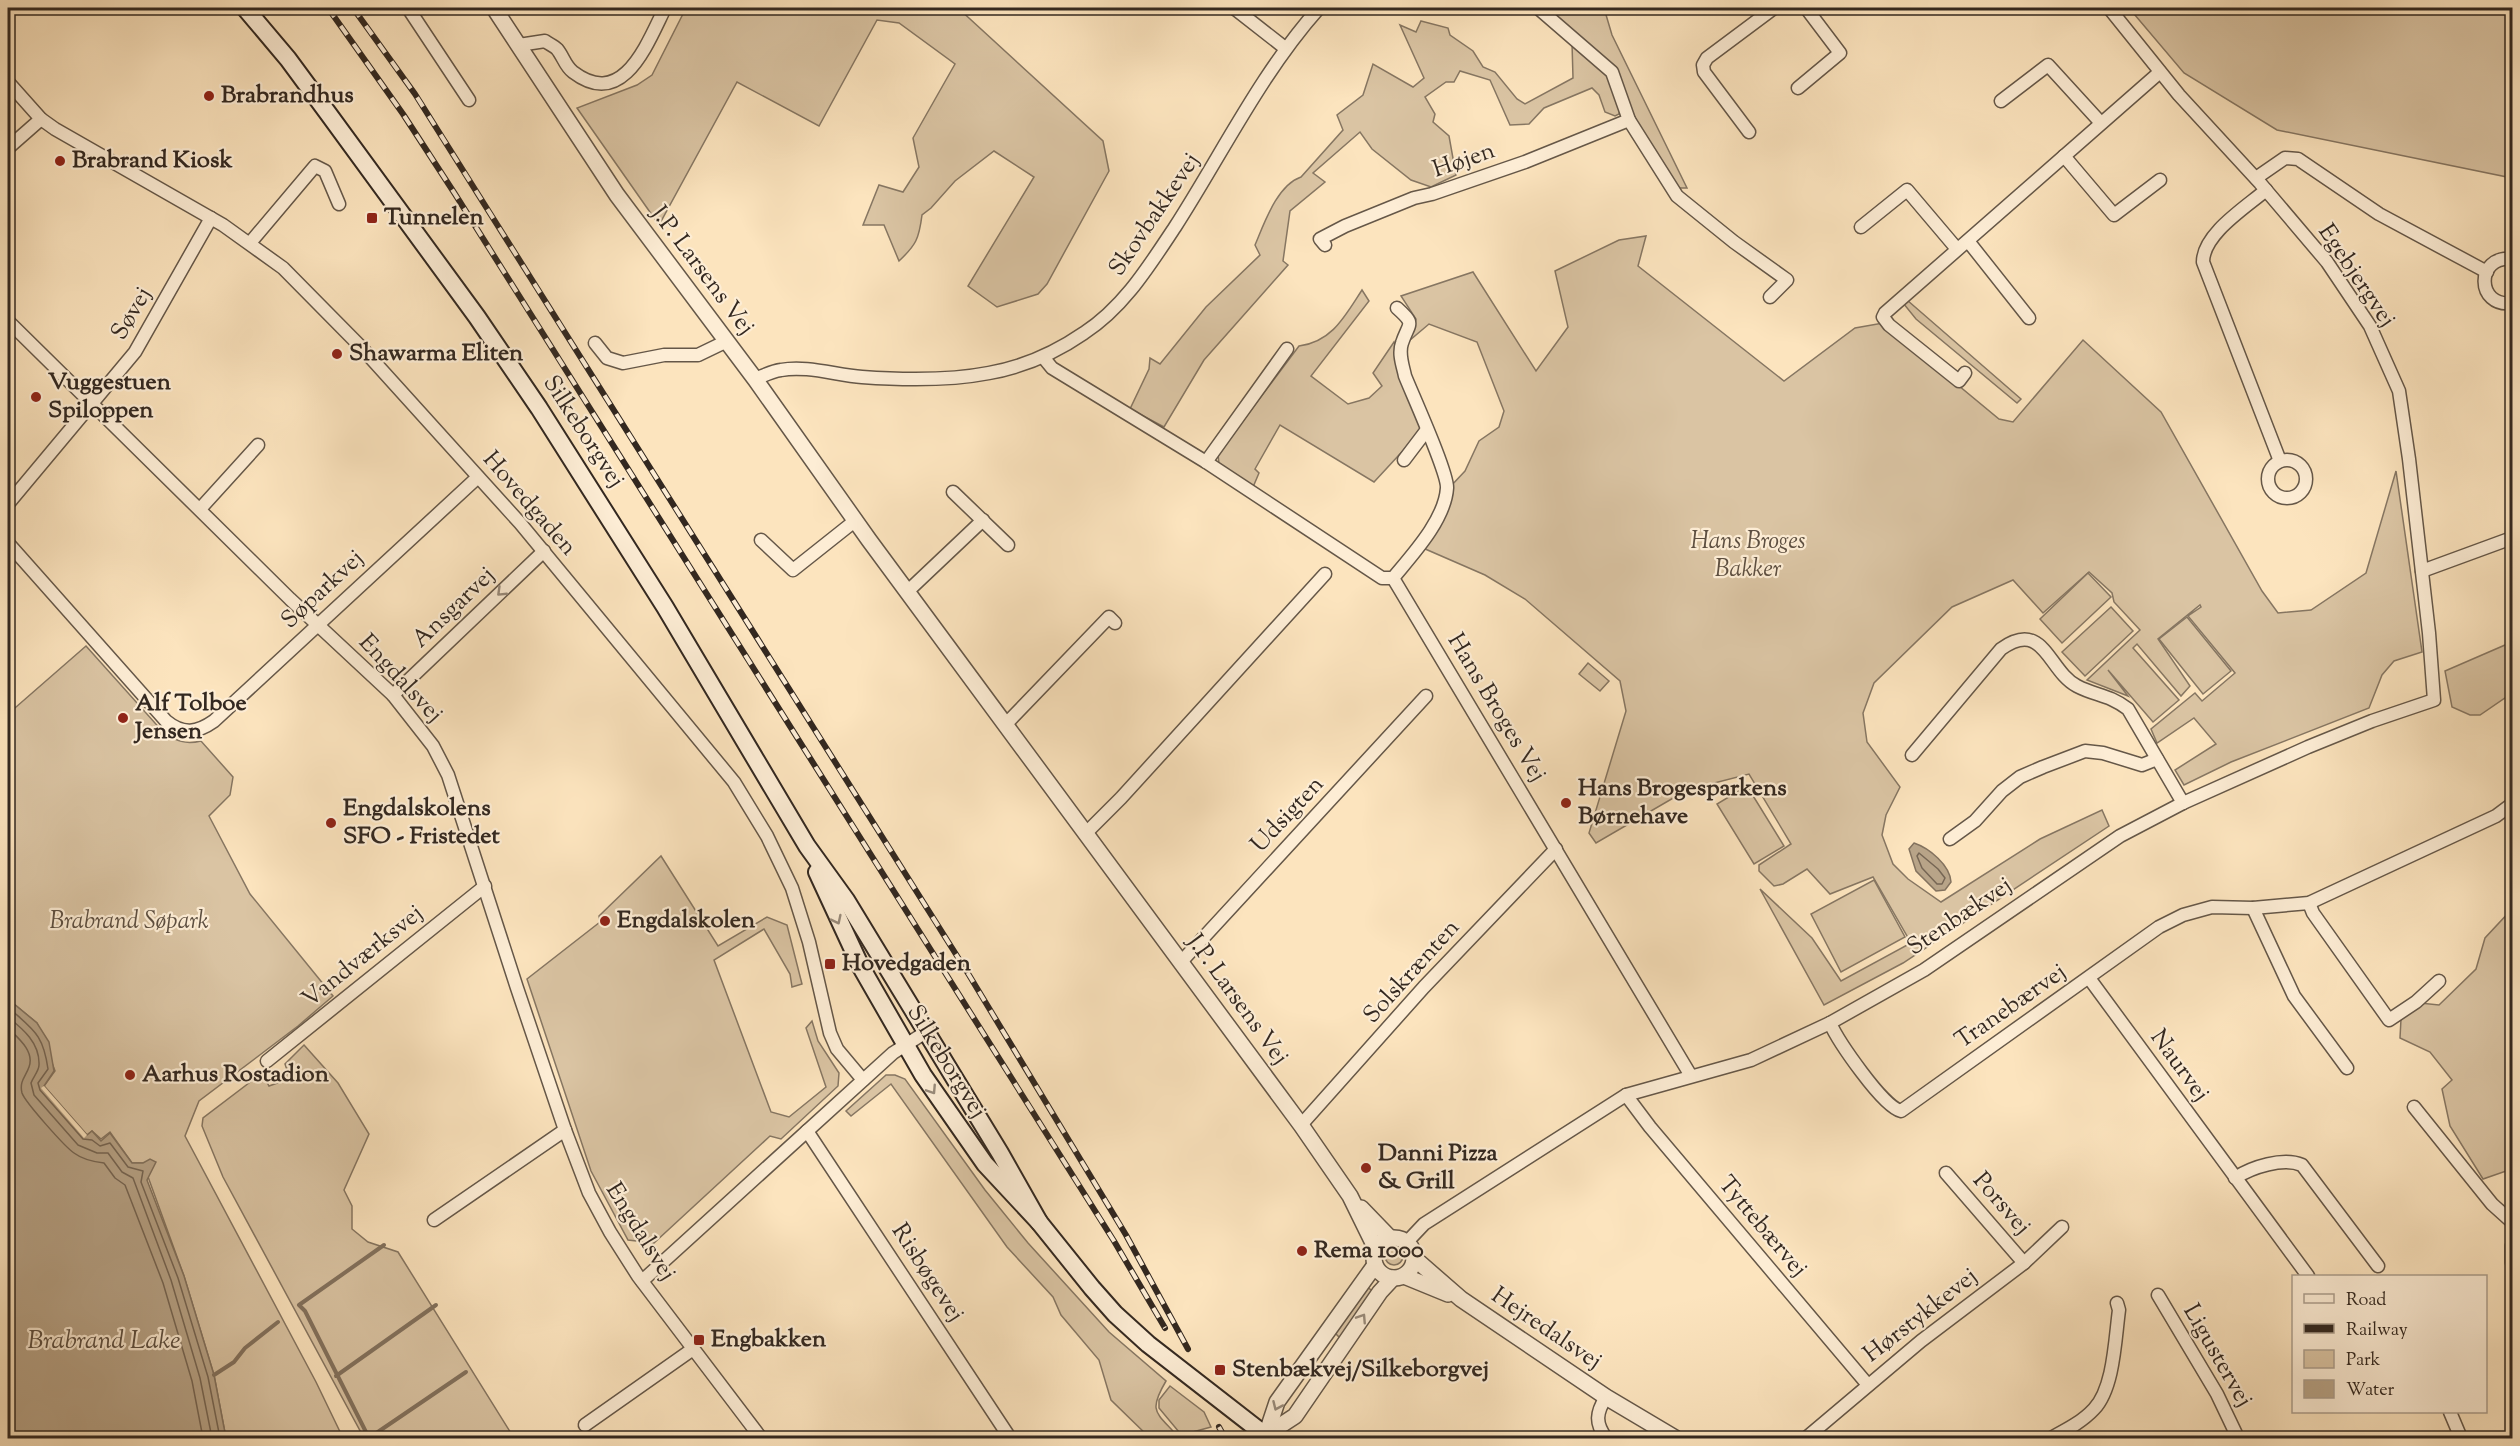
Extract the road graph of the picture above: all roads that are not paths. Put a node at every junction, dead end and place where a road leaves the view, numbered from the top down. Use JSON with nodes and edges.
{"nodes":[{"id":1,"x":246,"y":8,"type":"edge"},
{"id":2,"x":408,"y":8,"type":"edge"},
{"id":3,"x":494,"y":8,"type":"edge"},
{"id":4,"x":665,"y":8,"type":"edge"},
{"id":5,"x":1234,"y":8,"type":"edge"},
{"id":6,"x":1319,"y":8,"type":"edge"},
{"id":7,"x":1538,"y":8,"type":"edge"},
{"id":8,"x":1774,"y":8,"type":"edge"},
{"id":9,"x":1806,"y":8,"type":"edge"},
{"id":10,"x":2109,"y":8,"type":"edge"},
{"id":11,"x":519,"y":45,"type":"junction"},
{"id":12,"x":1285,"y":48,"type":"junction"},
{"id":13,"x":2160,"y":72,"type":"junction"},
{"id":14,"x":8,"y":82,"type":"edge"},
{"id":15,"x":1798,"y":88,"type":"dead end"},
{"id":16,"x":469,"y":100,"type":"dead end"},
{"id":17,"x":2001,"y":101,"type":"dead end"},
{"id":18,"x":41,"y":119,"type":"junction"},
{"id":19,"x":1629,"y":120,"type":"junction"},
{"id":20,"x":2101,"y":123,"type":"junction"},
{"id":21,"x":1749,"y":132,"type":"dead end"},
{"id":22,"x":8,"y":148,"type":"edge"},
{"id":23,"x":2064,"y":156,"type":"junction"},
{"id":24,"x":2256,"y":178,"type":"junction"},
{"id":25,"x":2160,"y":180,"type":"dead end"},
{"id":26,"x":2266,"y":190,"type":"junction"},
{"id":27,"x":339,"y":204,"type":"dead end"},
{"id":28,"x":211,"y":218,"type":"junction"},
{"id":29,"x":1861,"y":227,"type":"dead end"},
{"id":30,"x":1968,"y":241,"type":"junction"},
{"id":31,"x":250,"y":243,"type":"junction"},
{"id":32,"x":1325,"y":245,"type":"dead end"},
{"id":33,"x":1957,"y":249,"type":"junction"},
{"id":34,"x":2512,"y":259,"type":"edge"},
{"id":35,"x":2487,"y":272,"type":"junction"},
{"id":36,"x":1770,"y":297,"type":"dead end"},
{"id":37,"x":2512,"y":303,"type":"edge"},
{"id":38,"x":1397,"y":308,"type":"dead end"},
{"id":39,"x":2029,"y":318,"type":"dead end"},
{"id":40,"x":8,"y":321,"type":"edge"},
{"id":41,"x":727,"y":341,"type":"junction"},
{"id":42,"x":595,"y":343,"type":"dead end"},
{"id":43,"x":1287,"y":349,"type":"dead end"},
{"id":44,"x":1042,"y":357,"type":"junction"},
{"id":45,"x":1965,"y":373,"type":"dead end"},
{"id":46,"x":755,"y":379,"type":"junction"},
{"id":47,"x":93,"y":403,"type":"junction"},
{"id":48,"x":1426,"y":431,"type":"junction"},
{"id":49,"x":258,"y":445,"type":"dead end"},
{"id":50,"x":1404,"y":460,"type":"dead end"},
{"id":51,"x":2280,"y":461,"type":"dead end"},
{"id":52,"x":1206,"y":462,"type":"junction"},
{"id":53,"x":478,"y":477,"type":"junction"},
{"id":54,"x":952,"y":492,"type":"dead end"},
{"id":55,"x":8,"y":504,"type":"edge"},
{"id":56,"x":200,"y":509,"type":"junction"},
{"id":57,"x":856,"y":520,"type":"junction"},
{"id":58,"x":983,"y":520,"type":"junction"},
{"id":59,"x":2512,"y":538,"type":"edge"},
{"id":60,"x":760,"y":540,"type":"dead end"},
{"id":61,"x":8,"y":543,"type":"edge"},
{"id":62,"x":1008,"y":545,"type":"dead end"},
{"id":63,"x":543,"y":551,"type":"junction"},
{"id":64,"x":2422,"y":571,"type":"junction"},
{"id":65,"x":1325,"y":574,"type":"dead end"},
{"id":66,"x":1393,"y":578,"type":"junction"},
{"id":67,"x":908,"y":591,"type":"junction"},
{"id":68,"x":1115,"y":623,"type":"dead end"},
{"id":69,"x":316,"y":624,"type":"junction"},
{"id":70,"x":393,"y":696,"type":"junction"},
{"id":71,"x":1426,"y":696,"type":"dead end"},
{"id":72,"x":1006,"y":724,"type":"junction"},
{"id":73,"x":1912,"y":755,"type":"dead end"},
{"id":74,"x":2157,"y":759,"type":"junction"},
{"id":75,"x":2183,"y":803,"type":"junction"},
{"id":76,"x":2512,"y":804,"type":"edge"},
{"id":77,"x":1087,"y":832,"type":"junction"},
{"id":78,"x":1950,"y":839,"type":"dead end"},
{"id":79,"x":807,"y":846,"type":"junction"},
{"id":80,"x":1556,"y":849,"type":"junction"},
{"id":81,"x":486,"y":886,"type":"junction"},
{"id":82,"x":2308,"y":903,"type":"junction"},
{"id":83,"x":2253,"y":908,"type":"junction"},
{"id":84,"x":1181,"y":962,"type":"junction"},
{"id":85,"x":2089,"y":978,"type":"junction"},
{"id":86,"x":2439,"y":981,"type":"dead end"},
{"id":87,"x":1830,"y":1023,"type":"junction"},
{"id":88,"x":926,"y":1032,"type":"junction"},
{"id":89,"x":906,"y":1045,"type":"junction"},
{"id":90,"x":267,"y":1061,"type":"dead end"},
{"id":91,"x":2347,"y":1068,"type":"dead end"},
{"id":92,"x":1691,"y":1076,"type":"junction"},
{"id":93,"x":863,"y":1080,"type":"junction"},
{"id":94,"x":1626,"y":1095,"type":"junction"},
{"id":95,"x":2414,"y":1107,"type":"dead end"},
{"id":96,"x":1301,"y":1125,"type":"junction"},
{"id":97,"x":565,"y":1130,"type":"junction"},
{"id":98,"x":807,"y":1131,"type":"junction"},
{"id":99,"x":1946,"y":1173,"type":"dead end"},
{"id":100,"x":2235,"y":1178,"type":"junction"},
{"id":101,"x":1350,"y":1196,"type":"junction"},
{"id":102,"x":434,"y":1220,"type":"dead end"},
{"id":103,"x":1039,"y":1222,"type":"junction"},
{"id":104,"x":2512,"y":1222,"type":"edge"},
{"id":105,"x":2062,"y":1227,"type":"dead end"},
{"id":106,"x":1390,"y":1238,"type":"junction"},
{"id":107,"x":1407,"y":1242,"type":"junction"},
{"id":108,"x":2512,"y":1245,"type":"edge"},
{"id":109,"x":1376,"y":1249,"type":"junction"},
{"id":110,"x":1414,"y":1258,"type":"junction"},
{"id":111,"x":2024,"y":1263,"type":"junction"},
{"id":112,"x":2512,"y":1263,"type":"edge"},
{"id":113,"x":1375,"y":1265,"type":"junction"},
{"id":114,"x":2378,"y":1266,"type":"dead end"},
{"id":115,"x":2307,"y":1275,"type":"edge"},
{"id":116,"x":1398,"y":1277,"type":"junction"},
{"id":117,"x":642,"y":1281,"type":"junction"},
{"id":118,"x":2158,"y":1295,"type":"dead end"},
{"id":119,"x":1461,"y":1299,"type":"junction"},
{"id":120,"x":2117,"y":1303,"type":"dead end"},
{"id":121,"x":693,"y":1349,"type":"junction"},
{"id":122,"x":1868,"y":1385,"type":"junction"},
{"id":123,"x":1606,"y":1397,"type":"junction"},
{"id":124,"x":2450,"y":1413,"type":"edge"},
{"id":125,"x":585,"y":1425,"type":"dead end"},
{"id":126,"x":1268,"y":1437,"type":"edge"},
{"id":127,"x":2059,"y":1437,"type":"edge"},
{"id":128,"x":761,"y":1438,"type":"edge"},
{"id":129,"x":1010,"y":1438,"type":"edge"},
{"id":130,"x":1606,"y":1438,"type":"edge"},
{"id":131,"x":1675,"y":1438,"type":"edge"},
{"id":132,"x":1806,"y":1438,"type":"edge"},
{"id":133,"x":2238,"y":1438,"type":"edge"},
{"id":134,"x":2462,"y":1438,"type":"edge"}],
"edges":[{"from":1,"to":79,"type":"main road","name":"Silkeborgvej"},
{"from":2,"to":16,"type":"street"},
{"from":3,"to":11,"type":"street","name":"J.P. Larsens Vej"},
{"from":4,"to":11,"type":"street"},
{"from":5,"to":12,"type":"street"},
{"from":6,"to":12,"type":"street","name":"Skovbakkevej"},
{"from":7,"to":19,"type":"street"},
{"from":8,"to":21,"type":"street"},
{"from":9,"to":15,"type":"street"},
{"from":10,"to":13,"type":"street","name":"Egebjergvej"},
{"from":11,"to":41,"type":"street","name":"J.P. Larsens Vej"},
{"from":12,"to":44,"type":"street","name":"Skovbakkevej"},
{"from":13,"to":20,"type":"street"},
{"from":13,"to":24,"type":"street","name":"Egebjergvej"},
{"from":14,"to":18,"type":"street","name":"Hovedgaden"},
{"from":17,"to":20,"type":"street"},
{"from":18,"to":22,"type":"street"},
{"from":18,"to":28,"type":"street","name":"Hovedgaden"},
{"from":19,"to":32,"type":"street","name":"Højen"},
{"from":19,"to":36,"type":"street"},
{"from":20,"to":23,"type":"street"},
{"from":23,"to":25,"type":"street"},
{"from":23,"to":30,"type":"street"},
{"from":24,"to":26,"type":"street","name":"Egebjergvej"},
{"from":24,"to":35,"type":"street","name":"Egebjergvej"},
{"from":26,"to":51,"type":"street"},
{"from":26,"to":64,"type":"street","name":"Egebjergvej"},
{"from":27,"to":31,"type":"street"},
{"from":28,"to":31,"type":"street","name":"Hovedgaden"},
{"from":28,"to":47,"type":"street","name":"Søvej"},
{"from":29,"to":33,"type":"street"},
{"from":30,"to":33,"type":"street"},
{"from":30,"to":39,"type":"street"},
{"from":31,"to":53,"type":"street","name":"Hovedgaden"},
{"from":33,"to":45,"type":"street"},
{"from":34,"to":35,"type":"street"},
{"from":35,"to":37,"type":"street"},
{"from":38,"to":48,"type":"street"},
{"from":40,"to":47,"type":"street","name":"Engdalsvej"},
{"from":41,"to":42,"type":"street"},
{"from":41,"to":46,"type":"street","name":"J.P. Larsens Vej"},
{"from":43,"to":52,"type":"street"},
{"from":44,"to":46,"type":"street","name":"Skovbakkevej"},
{"from":44,"to":52,"type":"street"},
{"from":46,"to":57,"type":"street","name":"J.P. Larsens Vej"},
{"from":47,"to":55,"type":"street","name":"Søvej"},
{"from":47,"to":56,"type":"street","name":"Engdalsvej"},
{"from":48,"to":50,"type":"street"},
{"from":48,"to":66,"type":"street"},
{"from":49,"to":56,"type":"street"},
{"from":52,"to":66,"type":"street"},
{"from":53,"to":63,"type":"street","name":"Hovedgaden"},
{"from":53,"to":69,"type":"street","name":"Søparkvej"},
{"from":54,"to":58,"type":"street"},
{"from":56,"to":69,"type":"street","name":"Engdalsvej"},
{"from":57,"to":60,"type":"street"},
{"from":57,"to":67,"type":"street","name":"J.P. Larsens Vej"},
{"from":58,"to":62,"type":"street"},
{"from":58,"to":67,"type":"street"},
{"from":59,"to":64,"type":"street"},
{"from":61,"to":69,"type":"street","name":"Søparkvej"},
{"from":63,"to":70,"type":"street","name":"Ansgarvej","one_way":true},
{"from":63,"to":93,"type":"street","name":"Hovedgaden"},
{"from":64,"to":75,"type":"street","name":"Stenbækvej"},
{"from":65,"to":77,"type":"street"},
{"from":66,"to":80,"type":"street","name":"Hans Broges Vej"},
{"from":67,"to":72,"type":"street","name":"J.P. Larsens Vej"},
{"from":68,"to":72,"type":"street"},
{"from":69,"to":70,"type":"street","name":"Engdalsvej"},
{"from":70,"to":81,"type":"street","name":"Engdalsvej"},
{"from":71,"to":84,"type":"street","name":"Udsigten"},
{"from":72,"to":77,"type":"street","name":"J.P. Larsens Vej"},
{"from":73,"to":74,"type":"street"},
{"from":74,"to":75,"type":"street"},
{"from":74,"to":78,"type":"street"},
{"from":75,"to":87,"type":"street","name":"Stenbækvej"},
{"from":76,"to":82,"type":"street","name":"Tranebærvej"},
{"from":77,"to":84,"type":"street","name":"J.P. Larsens Vej"},
{"from":79,"to":88,"type":"main road","name":"Silkeborgvej"},
{"from":79,"to":89,"type":"main road","name":"Silkeborgvej","one_way":true},
{"from":80,"to":92,"type":"street","name":"Hans Broges Vej"},
{"from":80,"to":96,"type":"street","name":"Solskrænten"},
{"from":81,"to":90,"type":"street","name":"Vandværksvej"},
{"from":81,"to":97,"type":"street","name":"Engdalsvej"},
{"from":82,"to":83,"type":"street","name":"Tranebærvej"},
{"from":82,"to":86,"type":"street"},
{"from":83,"to":85,"type":"street","name":"Tranebærvej"},
{"from":83,"to":91,"type":"street"},
{"from":84,"to":96,"type":"street","name":"J.P. Larsens Vej"},
{"from":85,"to":87,"type":"street","name":"Tranebærvej"},
{"from":85,"to":100,"type":"street","name":"Naurvej"},
{"from":87,"to":92,"type":"street","name":"Stenbækvej"},
{"from":88,"to":89,"type":"street"},
{"from":88,"to":103,"type":"main road","name":"Silkeborgvej"},
{"from":89,"to":93,"type":"street"},
{"from":89,"to":103,"type":"main road","name":"Silkeborgvej","one_way":true},
{"from":92,"to":94,"type":"street","name":"Stenbækvej"},
{"from":93,"to":98,"type":"street"},
{"from":94,"to":107,"type":"street","name":"Stenbækvej"},
{"from":94,"to":122,"type":"street","name":"Tyttebærvej"},
{"from":95,"to":104,"type":"street"},
{"from":96,"to":101,"type":"street","name":"J.P. Larsens Vej"},
{"from":97,"to":102,"type":"street"},
{"from":97,"to":117,"type":"street","name":"Engdalsvej"},
{"from":98,"to":117,"type":"street"},
{"from":98,"to":129,"type":"street","name":"Risbøgevej"},
{"from":99,"to":111,"type":"street","name":"Porsvej"},
{"from":100,"to":114,"type":"street"},
{"from":100,"to":115,"type":"street","name":"Naurvej"},
{"from":101,"to":106,"type":"street","name":"J.P. Larsens Vej"},
{"from":101,"to":109,"type":"street","name":"J.P. Larsens Vej"},
{"from":103,"to":126,"type":"main road","name":"Silkeborgvej"},
{"from":105,"to":111,"type":"street","name":"Hørstykkevej"},
{"from":106,"to":107,"type":"street"},
{"from":106,"to":109,"type":"street"},
{"from":107,"to":110,"type":"street"},
{"from":108,"to":112,"type":"street"},
{"from":109,"to":113,"type":"street"},
{"from":110,"to":116,"type":"street"},
{"from":110,"to":119,"type":"street","name":"Hejredalsvej"},
{"from":111,"to":122,"type":"street","name":"Hørstykkevej"},
{"from":113,"to":116,"type":"street"},
{"from":113,"to":126,"type":"street","one_way":true},
{"from":116,"to":119,"type":"street","name":"Hejredalsvej"},
{"from":126,"to":116,"type":"street","one_way":true},
{"from":117,"to":121,"type":"street","name":"Engdalsvej"},
{"from":118,"to":133,"type":"street","name":"Ligustervej"},
{"from":119,"to":123,"type":"street","name":"Hejredalsvej"},
{"from":120,"to":127,"type":"street"},
{"from":121,"to":125,"type":"street"},
{"from":121,"to":128,"type":"street","name":"Engdalsvej"},
{"from":122,"to":132,"type":"street","name":"Hørstykkevej"},
{"from":123,"to":130,"type":"street","name":"Hejredalsvej"},
{"from":123,"to":131,"type":"street","name":"Hejredalsvej"},
{"from":124,"to":134,"type":"street"}]}
